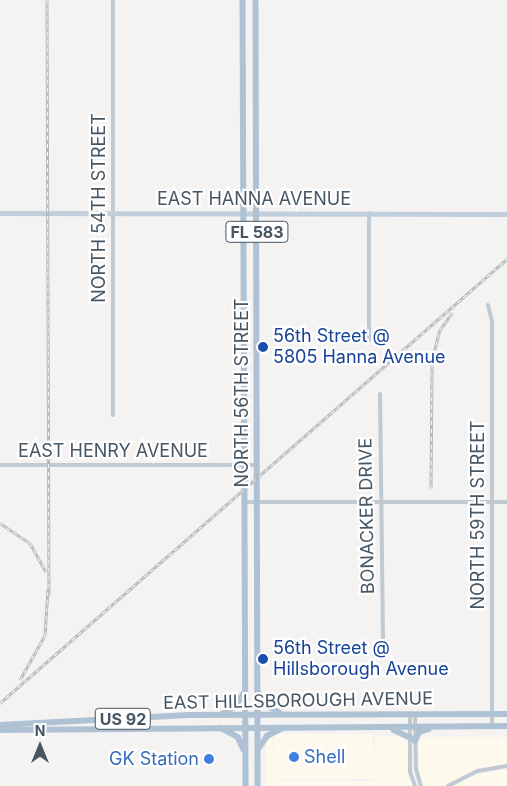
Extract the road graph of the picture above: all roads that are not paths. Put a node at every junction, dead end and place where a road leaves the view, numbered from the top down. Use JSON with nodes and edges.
{"nodes":[{"id":1,"x":113,"y":0,"type":"edge"},
{"id":2,"x":243,"y":0,"type":"edge"},
{"id":3,"x":256,"y":0,"type":"edge"},
{"id":4,"x":244,"y":117,"type":"junction"},
{"id":5,"x":256,"y":117,"type":"junction"},
{"id":6,"x":113,"y":213,"type":"junction"},
{"id":7,"x":244,"y":213,"type":"junction"},
{"id":8,"x":257,"y":213,"type":"junction"},
{"id":9,"x":369,"y":213,"type":"junction"},
{"id":10,"x":0,"y":214,"type":"edge"},
{"id":11,"x":507,"y":214,"type":"edge"},
{"id":12,"x":488,"y":304,"type":"dead end"},
{"id":13,"x":244,"y":338,"type":"junction"},
{"id":14,"x":257,"y":338,"type":"junction"},
{"id":15,"x":369,"y":340,"type":"dead end"},
{"id":16,"x":380,"y":394,"type":"dead end"},
{"id":17,"x":113,"y":415,"type":"dead end"},
{"id":18,"x":0,"y":465,"type":"edge"},
{"id":19,"x":245,"y":465,"type":"junction"},
{"id":20,"x":257,"y":465,"type":"junction"},
{"id":21,"x":245,"y":502,"type":"junction"},
{"id":22,"x":257,"y":502,"type":"junction"},
{"id":23,"x":380,"y":502,"type":"junction"},
{"id":24,"x":490,"y":502,"type":"junction"},
{"id":25,"x":507,"y":502,"type":"edge"},
{"id":26,"x":383,"y":638,"type":"dead end"},
{"id":27,"x":258,"y":688,"type":"junction"},
{"id":28,"x":245,"y":690,"type":"junction"},
{"id":29,"x":413,"y":714,"type":"junction"},
{"id":30,"x":492,"y":714,"type":"junction"},
{"id":31,"x":507,"y":714,"type":"edge"},
{"id":32,"x":219,"y":715,"type":"junction"},
{"id":33,"x":245,"y":715,"type":"junction"},
{"id":34,"x":258,"y":715,"type":"junction"},
{"id":35,"x":284,"y":715,"type":"junction"},
{"id":36,"x":0,"y":725,"type":"edge"},
{"id":37,"x":413,"y":726,"type":"junction"},
{"id":38,"x":441,"y":726,"type":"junction"},
{"id":39,"x":492,"y":726,"type":"junction"},
{"id":40,"x":507,"y":726,"type":"edge"},
{"id":41,"x":219,"y":727,"type":"junction"},
{"id":42,"x":245,"y":727,"type":"junction"},
{"id":43,"x":258,"y":727,"type":"junction"},
{"id":44,"x":286,"y":727,"type":"junction"},
{"id":45,"x":378,"y":727,"type":"junction"},
{"id":46,"x":0,"y":730,"type":"edge"},
{"id":47,"x":413,"y":740,"type":"junction"},
{"id":48,"x":258,"y":752,"type":"junction"},
{"id":49,"x":245,"y":754,"type":"junction"},
{"id":50,"x":507,"y":766,"type":"edge"},
{"id":51,"x":246,"y":786,"type":"edge"},
{"id":52,"x":258,"y":786,"type":"edge"},
{"id":53,"x":415,"y":786,"type":"edge"},
{"id":54,"x":421,"y":786,"type":"edge"},
{"id":55,"x":448,"y":786,"type":"edge"}],
"edges":[{"from":1,"to":6,"type":"street","name":"NORTH 54TH STREET"},
{"from":2,"to":4,"type":"main road","name":"NORTH 56TH STREET","number":"FL 583"},
{"from":3,"to":5,"type":"main road","name":"NORTH 56TH STREET","number":"FL 583"},
{"from":4,"to":5,"type":"main road"},
{"from":4,"to":7,"type":"main road","name":"NORTH 56TH STREET","number":"FL 583"},
{"from":5,"to":8,"type":"main road","name":"NORTH 56TH STREET","number":"FL 583"},
{"from":6,"to":7,"type":"street","name":"EAST HANNA AVENUE"},
{"from":6,"to":10,"type":"street","name":"EAST HANNA AVENUE"},
{"from":6,"to":17,"type":"street","name":"NORTH 54TH STREET"},
{"from":7,"to":8,"type":"street","name":"EAST HANNA AVENUE"},
{"from":7,"to":13,"type":"main road","name":"NORTH 56TH STREET","number":"FL 583"},
{"from":8,"to":9,"type":"street","name":"EAST HANNA AVENUE"},
{"from":8,"to":14,"type":"main road","name":"NORTH 56TH STREET","number":"FL 583"},
{"from":9,"to":11,"type":"street","name":"EAST HANNA AVENUE"},
{"from":9,"to":15,"type":"street"},
{"from":12,"to":24,"type":"street","name":"NORTH 59TH STREET"},
{"from":13,"to":14,"type":"main road"},
{"from":13,"to":19,"type":"main road","name":"NORTH 56TH STREET","number":"FL 583"},
{"from":14,"to":20,"type":"main road","name":"NORTH 56TH STREET","number":"FL 583"},
{"from":16,"to":23,"type":"street","name":"BONACKER DRIVE"},
{"from":18,"to":19,"type":"street","name":"EAST HENRY AVENUE"},
{"from":19,"to":20,"type":"street","name":"EAST HENRY AVENUE"},
{"from":19,"to":21,"type":"main road","name":"NORTH 56TH STREET","number":"FL 583"},
{"from":20,"to":22,"type":"main road","name":"NORTH 56TH STREET","number":"FL 583"},
{"from":21,"to":22,"type":"street"},
{"from":21,"to":28,"type":"main road","name":"NORTH 56TH STREET","number":"FL 583"},
{"from":22,"to":23,"type":"street"},
{"from":22,"to":27,"type":"main road","name":"NORTH 56TH STREET","number":"FL 583"},
{"from":23,"to":24,"type":"street"},
{"from":23,"to":26,"type":"street","name":"BONACKER DRIVE"},
{"from":24,"to":25,"type":"street"},
{"from":24,"to":30,"type":"street","name":"NORTH 59TH STREET"},
{"from":27,"to":34,"type":"main road","name":"NORTH 56TH STREET","number":"FL 583"},
{"from":27,"to":35,"type":"main road"},
{"from":28,"to":32,"type":"main road"},
{"from":28,"to":33,"type":"main road","name":"NORTH 56TH STREET","number":"FL 583"},
{"from":29,"to":30,"type":"main road","name":"EAST HILLSBOROUGH AVENUE","number":"US 92"},
{"from":29,"to":35,"type":"main road","name":"EAST HILLSBOROUGH AVENUE","number":"US 92"},
{"from":29,"to":37,"type":"street"},
{"from":30,"to":31,"type":"main road","name":"EAST HILLSBOROUGH AVENUE","number":"US 92"},
{"from":30,"to":39,"type":"street","name":"NORTH 59TH STREET"},
{"from":32,"to":33,"type":"main road","name":"EAST HILLSBOROUGH AVENUE","number":"US 92"},
{"from":32,"to":36,"type":"main road","name":"EAST HILLSBOROUGH AVENUE","number":"US 92"},
{"from":33,"to":34,"type":"main road","name":"EAST HILLSBOROUGH AVENUE","number":"US 92"},
{"from":33,"to":42,"type":"main road","name":"NORTH 56TH STREET","number":"FL 583"},
{"from":34,"to":35,"type":"main road","name":"EAST HILLSBOROUGH AVENUE","number":"US 92"},
{"from":34,"to":43,"type":"main road","name":"NORTH 56TH STREET","number":"FL 583"},
{"from":37,"to":38,"type":"main road","name":"EAST HILLSBOROUGH AVENUE","number":"US 92"},
{"from":37,"to":45,"type":"main road","name":"EAST HILLSBOROUGH AVENUE","number":"US 92"},
{"from":37,"to":47,"type":"street"},
{"from":38,"to":39,"type":"main road","name":"EAST HILLSBOROUGH AVENUE","number":"US 92"},
{"from":38,"to":47,"type":"main road"},
{"from":39,"to":40,"type":"main road","name":"EAST HILLSBOROUGH AVENUE","number":"US 92"},
{"from":41,"to":42,"type":"main road","name":"EAST HILLSBOROUGH AVENUE","number":"US 92"},
{"from":41,"to":46,"type":"main road","name":"EAST HILLSBOROUGH AVENUE","number":"US 92"},
{"from":41,"to":49,"type":"main road"},
{"from":42,"to":43,"type":"main road","name":"EAST HILLSBOROUGH AVENUE","number":"US 92"},
{"from":42,"to":49,"type":"main road","name":"NORTH 56TH STREET","number":"FL 583"},
{"from":43,"to":44,"type":"main road","name":"EAST HILLSBOROUGH AVENUE","number":"US 92"},
{"from":43,"to":48,"type":"main road","name":"NORTH 56TH STREET","number":"FL 583"},
{"from":44,"to":45,"type":"main road","name":"EAST HILLSBOROUGH AVENUE","number":"US 92"},
{"from":44,"to":48,"type":"main road"},
{"from":45,"to":47,"type":"main road"},
{"from":47,"to":53,"type":"street"},
{"from":47,"to":54,"type":"street"},
{"from":48,"to":52,"type":"main road","name":"NORTH 56TH STREET","number":"FL 583"},
{"from":49,"to":51,"type":"main road","name":"NORTH 56TH STREET","number":"FL 583"},
{"from":50,"to":55,"type":"street"}]}
